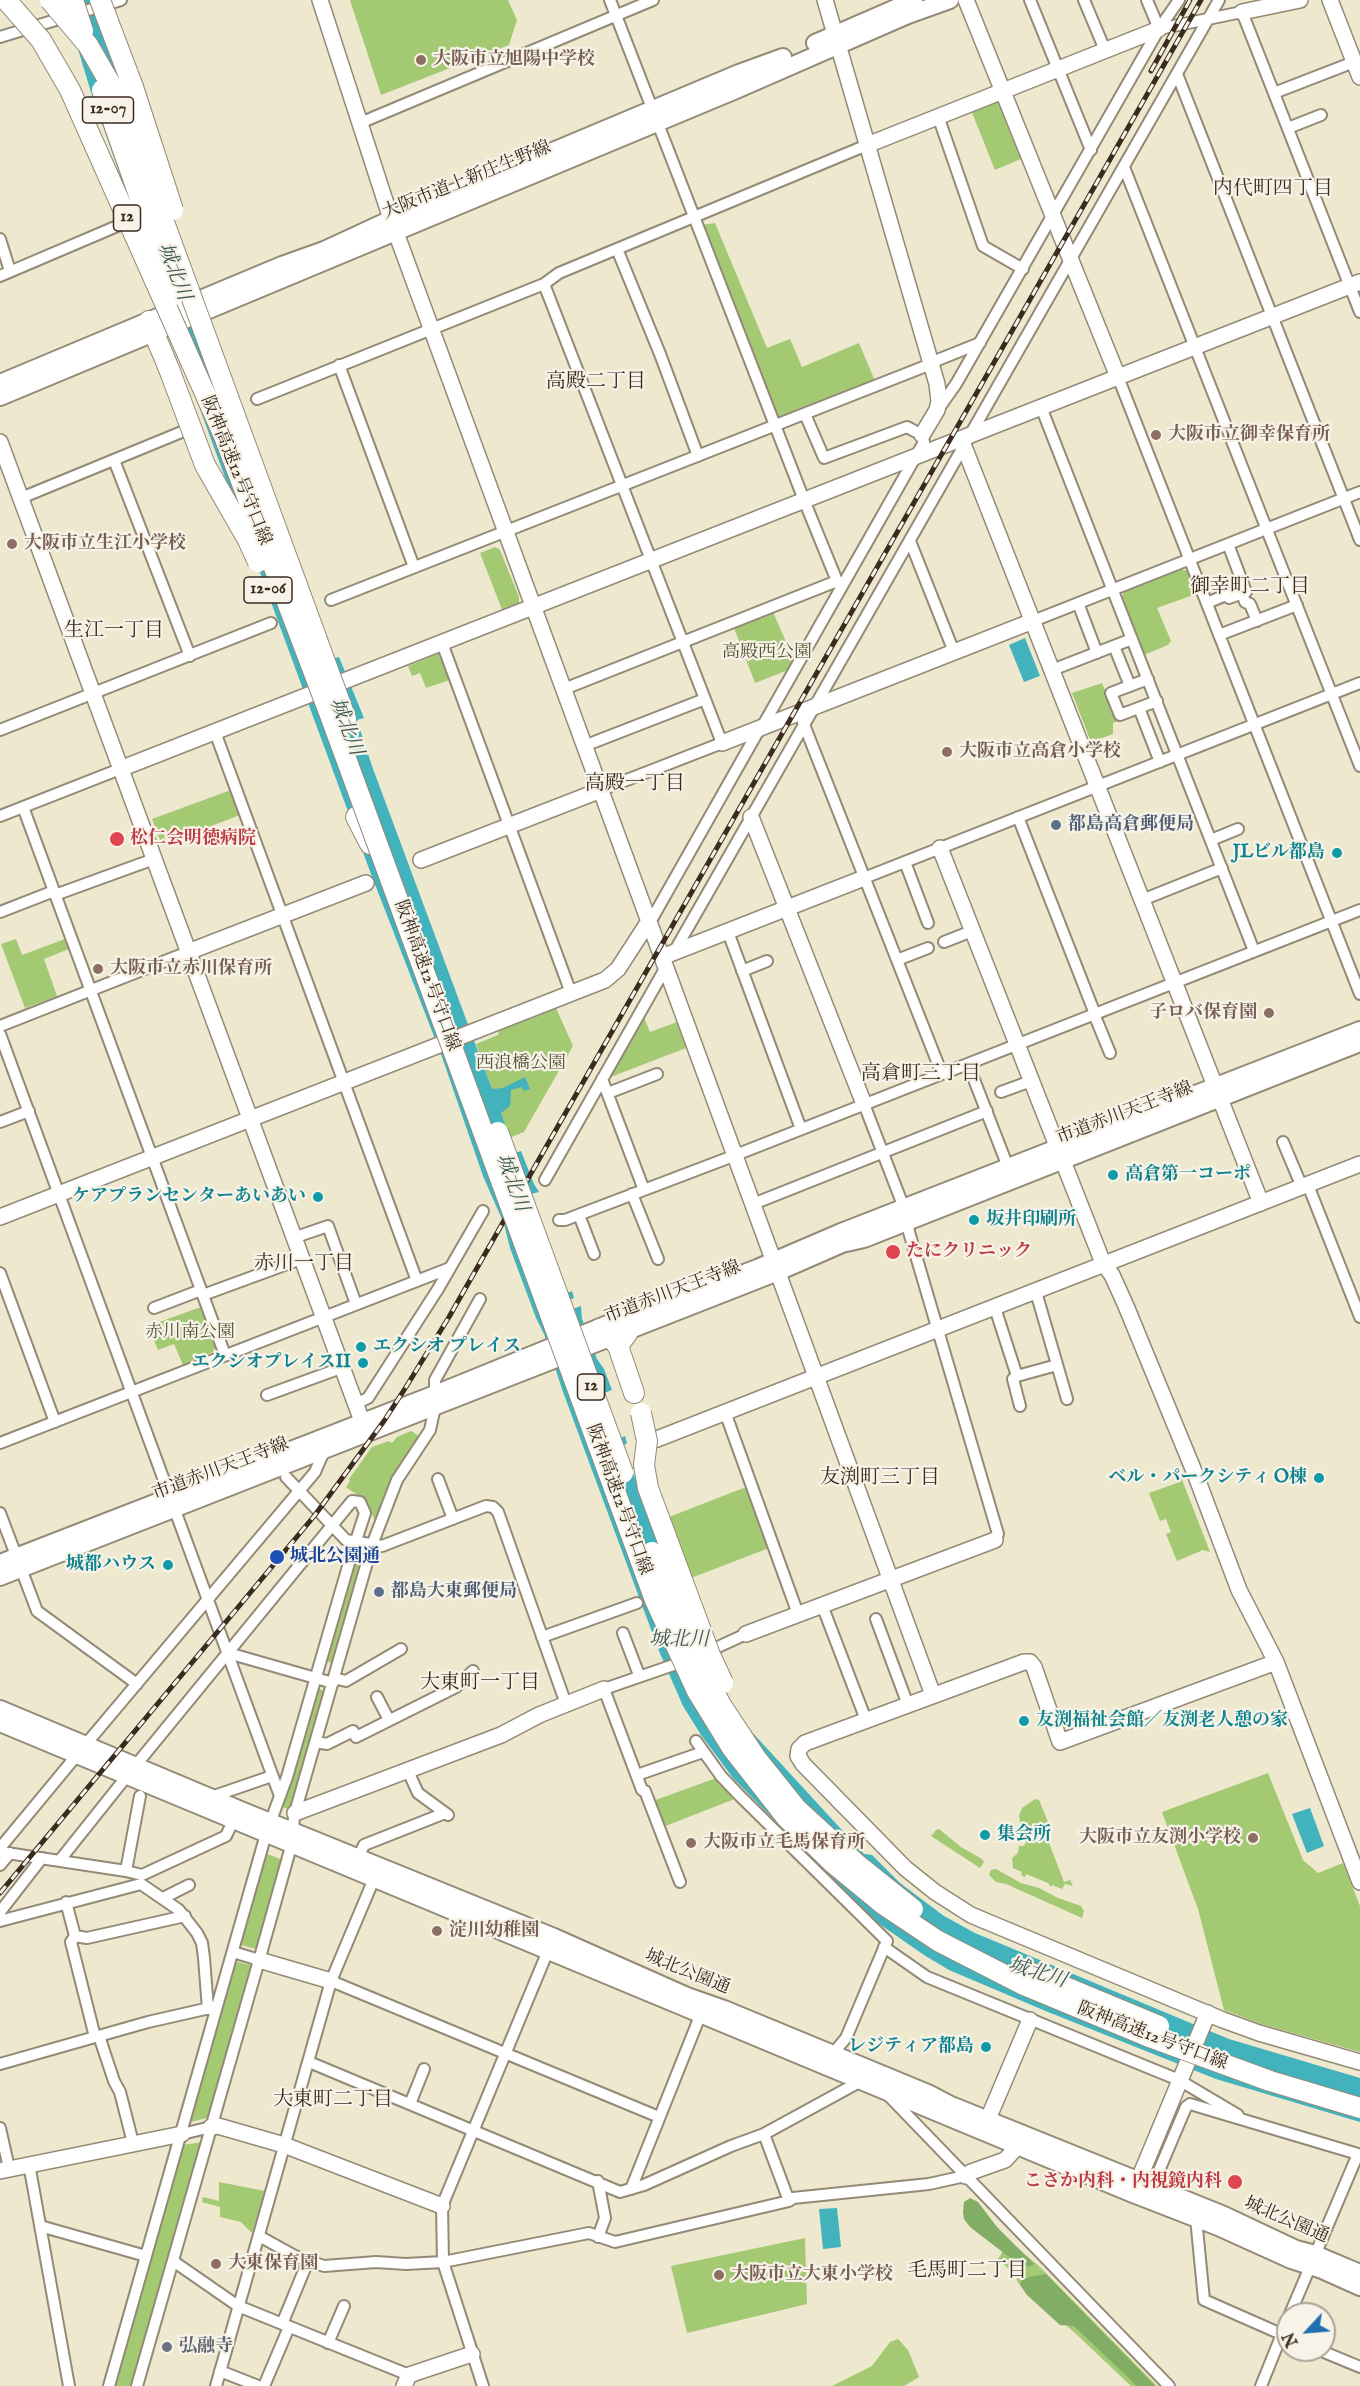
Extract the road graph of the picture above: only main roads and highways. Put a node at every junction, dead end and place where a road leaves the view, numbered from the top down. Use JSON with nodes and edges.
{"nodes":[{"id":1,"x":6,"y":0,"type":"edge"},
{"id":2,"x":50,"y":0,"type":"edge"},
{"id":3,"x":73,"y":0,"type":"edge"},
{"id":4,"x":914,"y":0,"type":"edge"},
{"id":5,"x":950,"y":0,"type":"edge"},
{"id":6,"x":112,"y":1,"type":"edge"},
{"id":7,"x":837,"y":39,"type":"junction"},
{"id":8,"x":155,"y":326,"type":"junction"},
{"id":9,"x":209,"y":344,"type":"junction"},
{"id":10,"x":0,"y":383,"type":"edge"},
{"id":11,"x":0,"y":397,"type":"edge"},
{"id":12,"x":224,"y":436,"type":"junction"},
{"id":13,"x":397,"y":897,"type":"junction"},
{"id":14,"x":1360,"y":1030,"type":"edge"},
{"id":15,"x":1360,"y":1043,"type":"edge"},
{"id":16,"x":1218,"y":1092,"type":"junction"},
{"id":17,"x":1060,"y":1154,"type":"junction"},
{"id":18,"x":905,"y":1214,"type":"junction"},
{"id":19,"x":776,"y":1267,"type":"junction"},
{"id":20,"x":612,"y":1337,"type":"junction"},
{"id":21,"x":634,"y":1393,"type":"dead end"},
{"id":22,"x":641,"y":1413,"type":"dead end"},
{"id":23,"x":364,"y":1428,"type":"junction"},
{"id":24,"x":173,"y":1502,"type":"junction"},
{"id":25,"x":0,"y":1563,"type":"edge"},
{"id":26,"x":19,"y":1563,"type":"junction"},
{"id":27,"x":0,"y":1577,"type":"edge"},
{"id":28,"x":0,"y":1709,"type":"edge"},
{"id":29,"x":0,"y":1724,"type":"edge"},
{"id":30,"x":81,"y":1750,"type":"junction"},
{"id":31,"x":132,"y":1771,"type":"junction"},
{"id":32,"x":269,"y":1828,"type":"junction"},
{"id":33,"x":292,"y":1837,"type":"junction"},
{"id":34,"x":843,"y":1852,"type":"junction"},
{"id":35,"x":377,"y":1872,"type":"junction"},
{"id":36,"x":829,"y":2060,"type":"junction"},
{"id":37,"x":1360,"y":2094,"type":"edge"},
{"id":38,"x":1360,"y":2108,"type":"edge"},
{"id":39,"x":1021,"y":2140,"type":"junction"},
{"id":40,"x":1136,"y":2187,"type":"junction"},
{"id":41,"x":1313,"y":2260,"type":"junction"},
{"id":42,"x":1360,"y":2273,"type":"edge"},
{"id":43,"x":1360,"y":2287,"type":"edge"}],
"edges":[{"from":1,"to":12,"type":"highway","name":"阪神高速12号守口線","number":"12","bridge":true},
{"from":2,"to":9,"type":"highway","name":"阪神高速12号守口線","bridge":true},
{"from":3,"to":12,"type":"highway","number":"12-07","bridge":true},
{"from":4,"to":7,"type":"main road","name":"大阪市道上新庄生野線"},
{"from":5,"to":7,"type":"main road","name":"大阪市道上新庄生野線"},
{"from":6,"to":9,"type":"highway","number":"12","bridge":true},
{"from":7,"to":8,"type":"main road","name":"大阪市道上新庄生野線","bridge":true},
{"from":8,"to":10,"type":"main road","name":"大阪市道上新庄生野線"},
{"from":8,"to":11,"type":"main road","name":"大阪市道上新庄生野線"},
{"from":8,"to":13,"type":"highway","number":"12-06","bridge":true},
{"from":9,"to":34,"type":"highway","name":"阪神高速12号守口線","number":"12","bridge":true},
{"from":12,"to":13,"type":"highway","name":"阪神高速12号守口線","number":"12","bridge":true},
{"from":13,"to":38,"type":"highway","name":"阪神高速12号守口線","number":"12","bridge":true},
{"from":14,"to":16,"type":"main road","name":"市道赤川天王寺線"},
{"from":15,"to":16,"type":"main road","name":"市道赤川天王寺線"},
{"from":16,"to":17,"type":"main road","name":"市道赤川天王寺線"},
{"from":17,"to":18,"type":"main road","name":"市道赤川天王寺線"},
{"from":17,"to":18,"type":"main road","name":"市道赤川天王寺線"},
{"from":18,"to":19,"type":"main road","name":"市道赤川天王寺線"},
{"from":19,"to":20,"type":"main road","name":"市道赤川天王寺線"},
{"from":19,"to":20,"type":"main road","name":"市道赤川天王寺線"},
{"from":20,"to":21,"type":"highway"},
{"from":20,"to":23,"type":"main road","name":"市道赤川天王寺線","bridge":true},
{"from":22,"to":34,"type":"highway","bridge":true},
{"from":23,"to":24,"type":"main road","name":"市道赤川天王寺線"},
{"from":23,"to":24,"type":"main road","name":"市道赤川天王寺線"},
{"from":24,"to":26,"type":"main road","name":"市道赤川天王寺線"},
{"from":25,"to":26,"type":"main road","name":"市道赤川天王寺線"},
{"from":26,"to":27,"type":"main road","name":"市道赤川天王寺線"},
{"from":28,"to":30,"type":"main road","name":"城北公園通"},
{"from":29,"to":30,"type":"main road","name":"城北公園通"},
{"from":30,"to":31,"type":"main road","name":"城北公園通"},
{"from":31,"to":32,"type":"main road","name":"城北公園通"},
{"from":31,"to":32,"type":"main road","name":"城北公園通"},
{"from":32,"to":33,"type":"main road","name":"城北公園通"},
{"from":33,"to":35,"type":"main road","name":"城北公園通"},
{"from":33,"to":35,"type":"main road","name":"城北公園通"},
{"from":34,"to":37,"type":"highway","name":"阪神高速12号守口線","number":"12","bridge":true},
{"from":35,"to":36,"type":"main road","name":"城北公園通"},
{"from":36,"to":39,"type":"main road","name":"城北公園通"},
{"from":36,"to":39,"type":"main road","name":"城北公園通"},
{"from":39,"to":40,"type":"main road","name":"城北公園通"},
{"from":40,"to":41,"type":"main road","name":"城北公園通"},
{"from":40,"to":41,"type":"main road","name":"城北公園通"},
{"from":41,"to":42,"type":"main road","name":"城北公園通"},
{"from":41,"to":43,"type":"main road","name":"城北公園通"}]}
